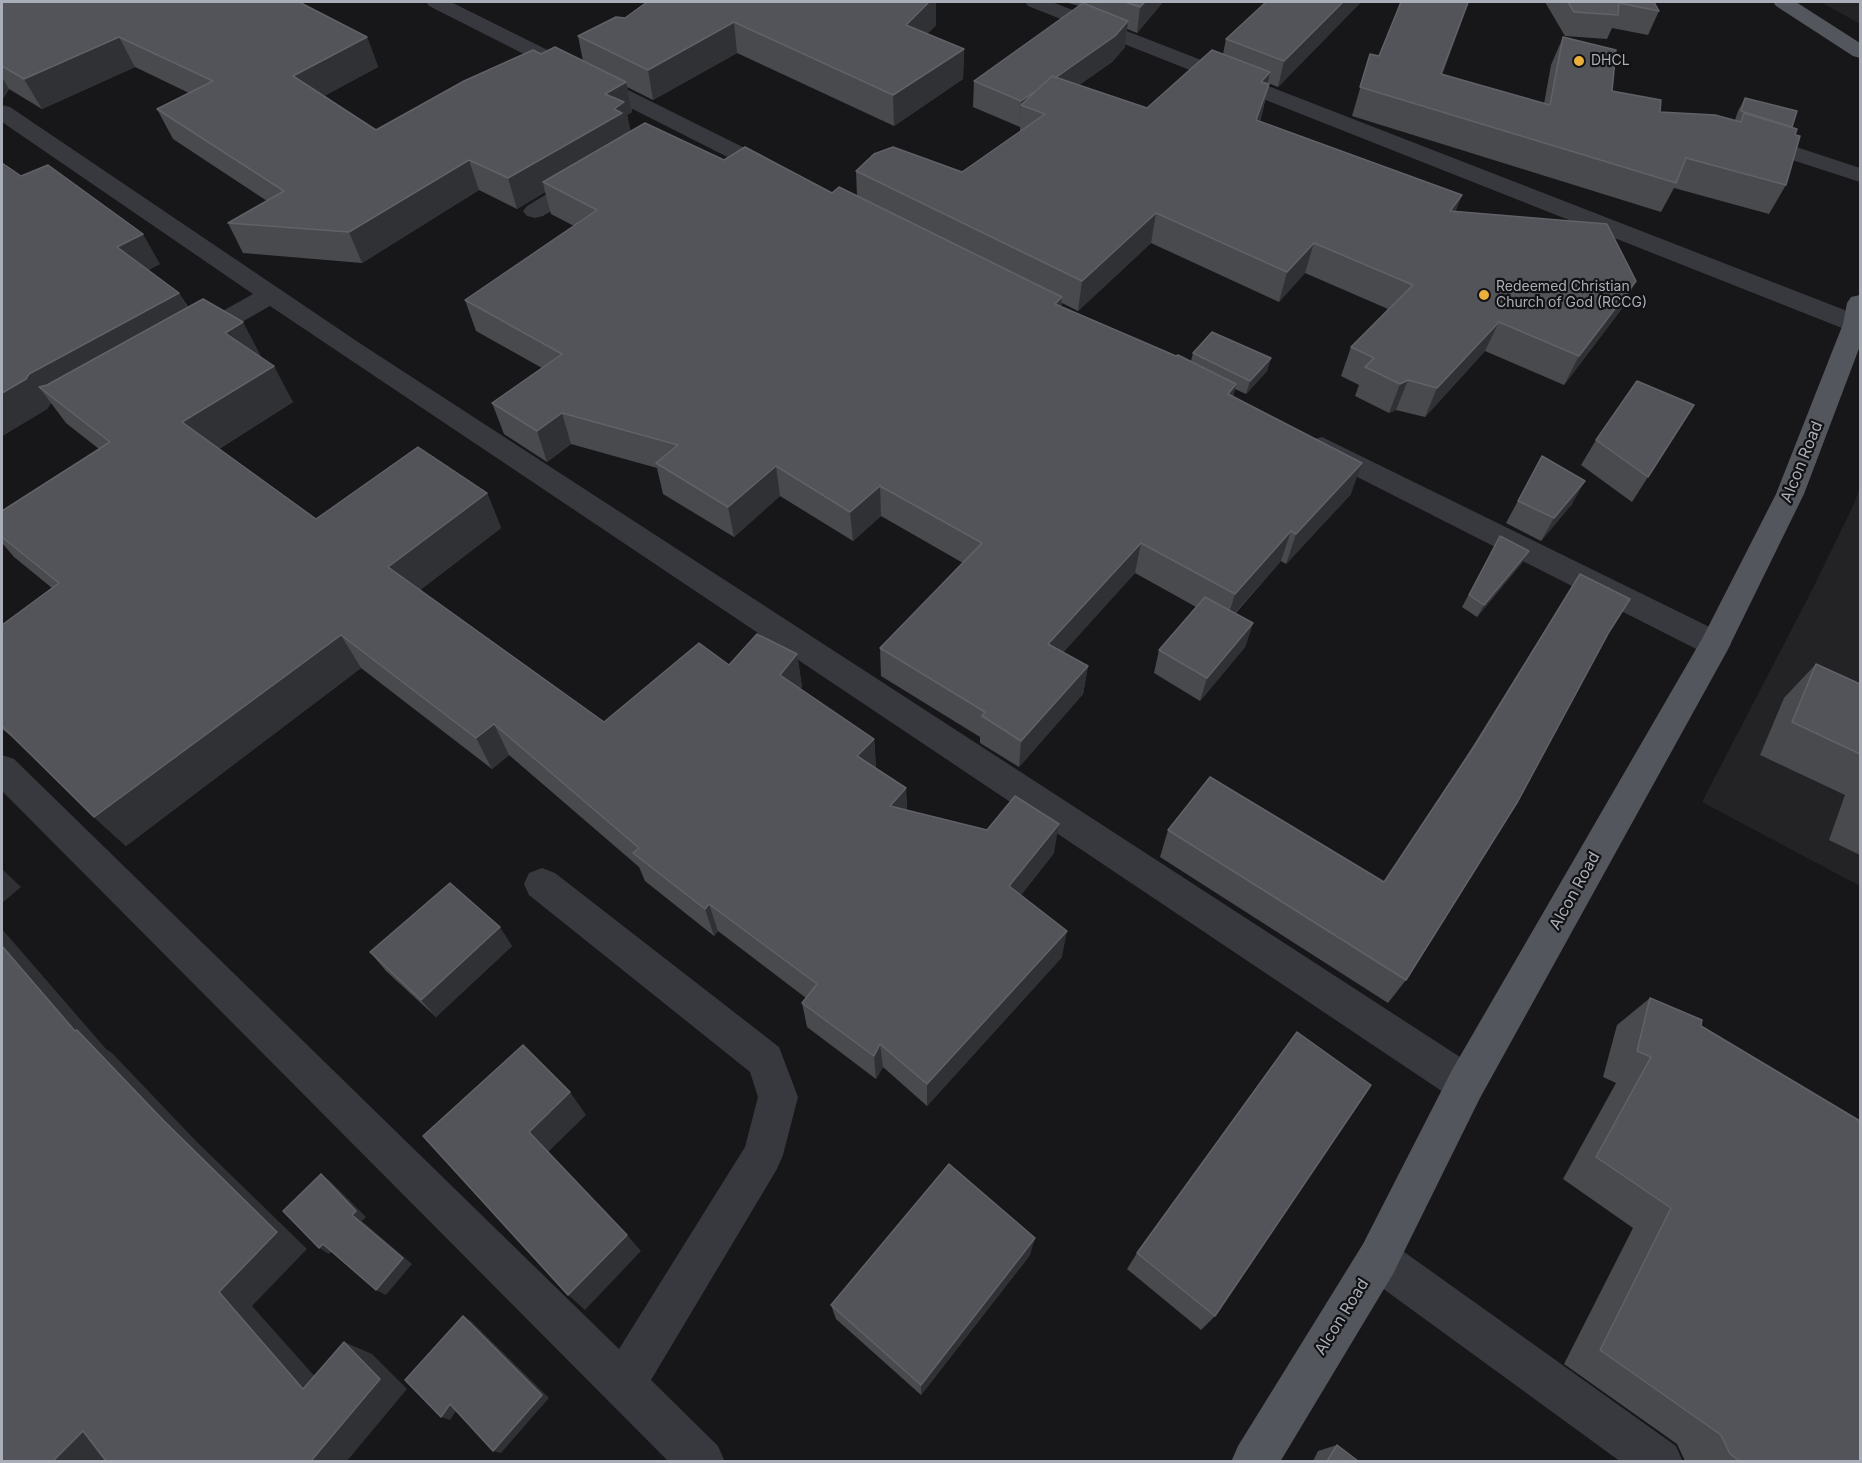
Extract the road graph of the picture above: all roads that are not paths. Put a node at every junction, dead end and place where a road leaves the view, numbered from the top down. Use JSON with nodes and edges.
{"nodes":[{"id":1,"x":436,"y":2,"type":"edge"},
{"id":2,"x":1035,"y":2,"type":"edge"},
{"id":3,"x":1783,"y":2,"type":"edge"},
{"id":4,"x":1860,"y":52,"type":"edge"},
{"id":5,"x":2,"y":112,"type":"edge"},
{"id":6,"x":1730,"y":132,"type":"edge"},
{"id":7,"x":603,"y":170,"type":"edge"},
{"id":8,"x":1860,"y":175,"type":"edge"},
{"id":9,"x":797,"y":183,"type":"edge"},
{"id":10,"x":535,"y":211,"type":"dead end"},
{"id":11,"x":271,"y":295,"type":"junction"},
{"id":12,"x":1858,"y":314,"type":"edge"},
{"id":13,"x":176,"y":348,"type":"edge"},
{"id":14,"x":1299,"y":435,"type":"edge"},
{"id":15,"x":1715,"y":644,"type":"junction"},
{"id":16,"x":9,"y":788,"type":"edge"},
{"id":17,"x":542,"y":884,"type":"dead end"},
{"id":18,"x":1466,"y":1084,"type":"junction"},
{"id":19,"x":1378,"y":1259,"type":"junction"},
{"id":20,"x":623,"y":1384,"type":"junction"},
{"id":21,"x":702,"y":1461,"type":"edge"},
{"id":22,"x":1254,"y":1461,"type":"edge"},
{"id":23,"x":1660,"y":1461,"type":"edge"}],
"edges":[{"from":1,"to":9,"type":"street"},
{"from":2,"to":12,"type":"street"},
{"from":3,"to":4,"type":"main road"},
{"from":5,"to":11,"type":"street"},
{"from":6,"to":8,"type":"street"},
{"from":7,"to":10,"type":"street"},
{"from":11,"to":13,"type":"street"},
{"from":11,"to":18,"type":"street"},
{"from":12,"to":15,"type":"main road","name":"Alcon Road"},
{"from":14,"to":15,"type":"street"},
{"from":15,"to":18,"type":"main road","name":"Alcon Road"},
{"from":16,"to":20,"type":"street"},
{"from":17,"to":20,"type":"street"},
{"from":18,"to":19,"type":"main road","name":"Alcon Road"},
{"from":19,"to":22,"type":"main road","name":"Alcon Road"},
{"from":19,"to":23,"type":"street"},
{"from":20,"to":21,"type":"street"}]}
